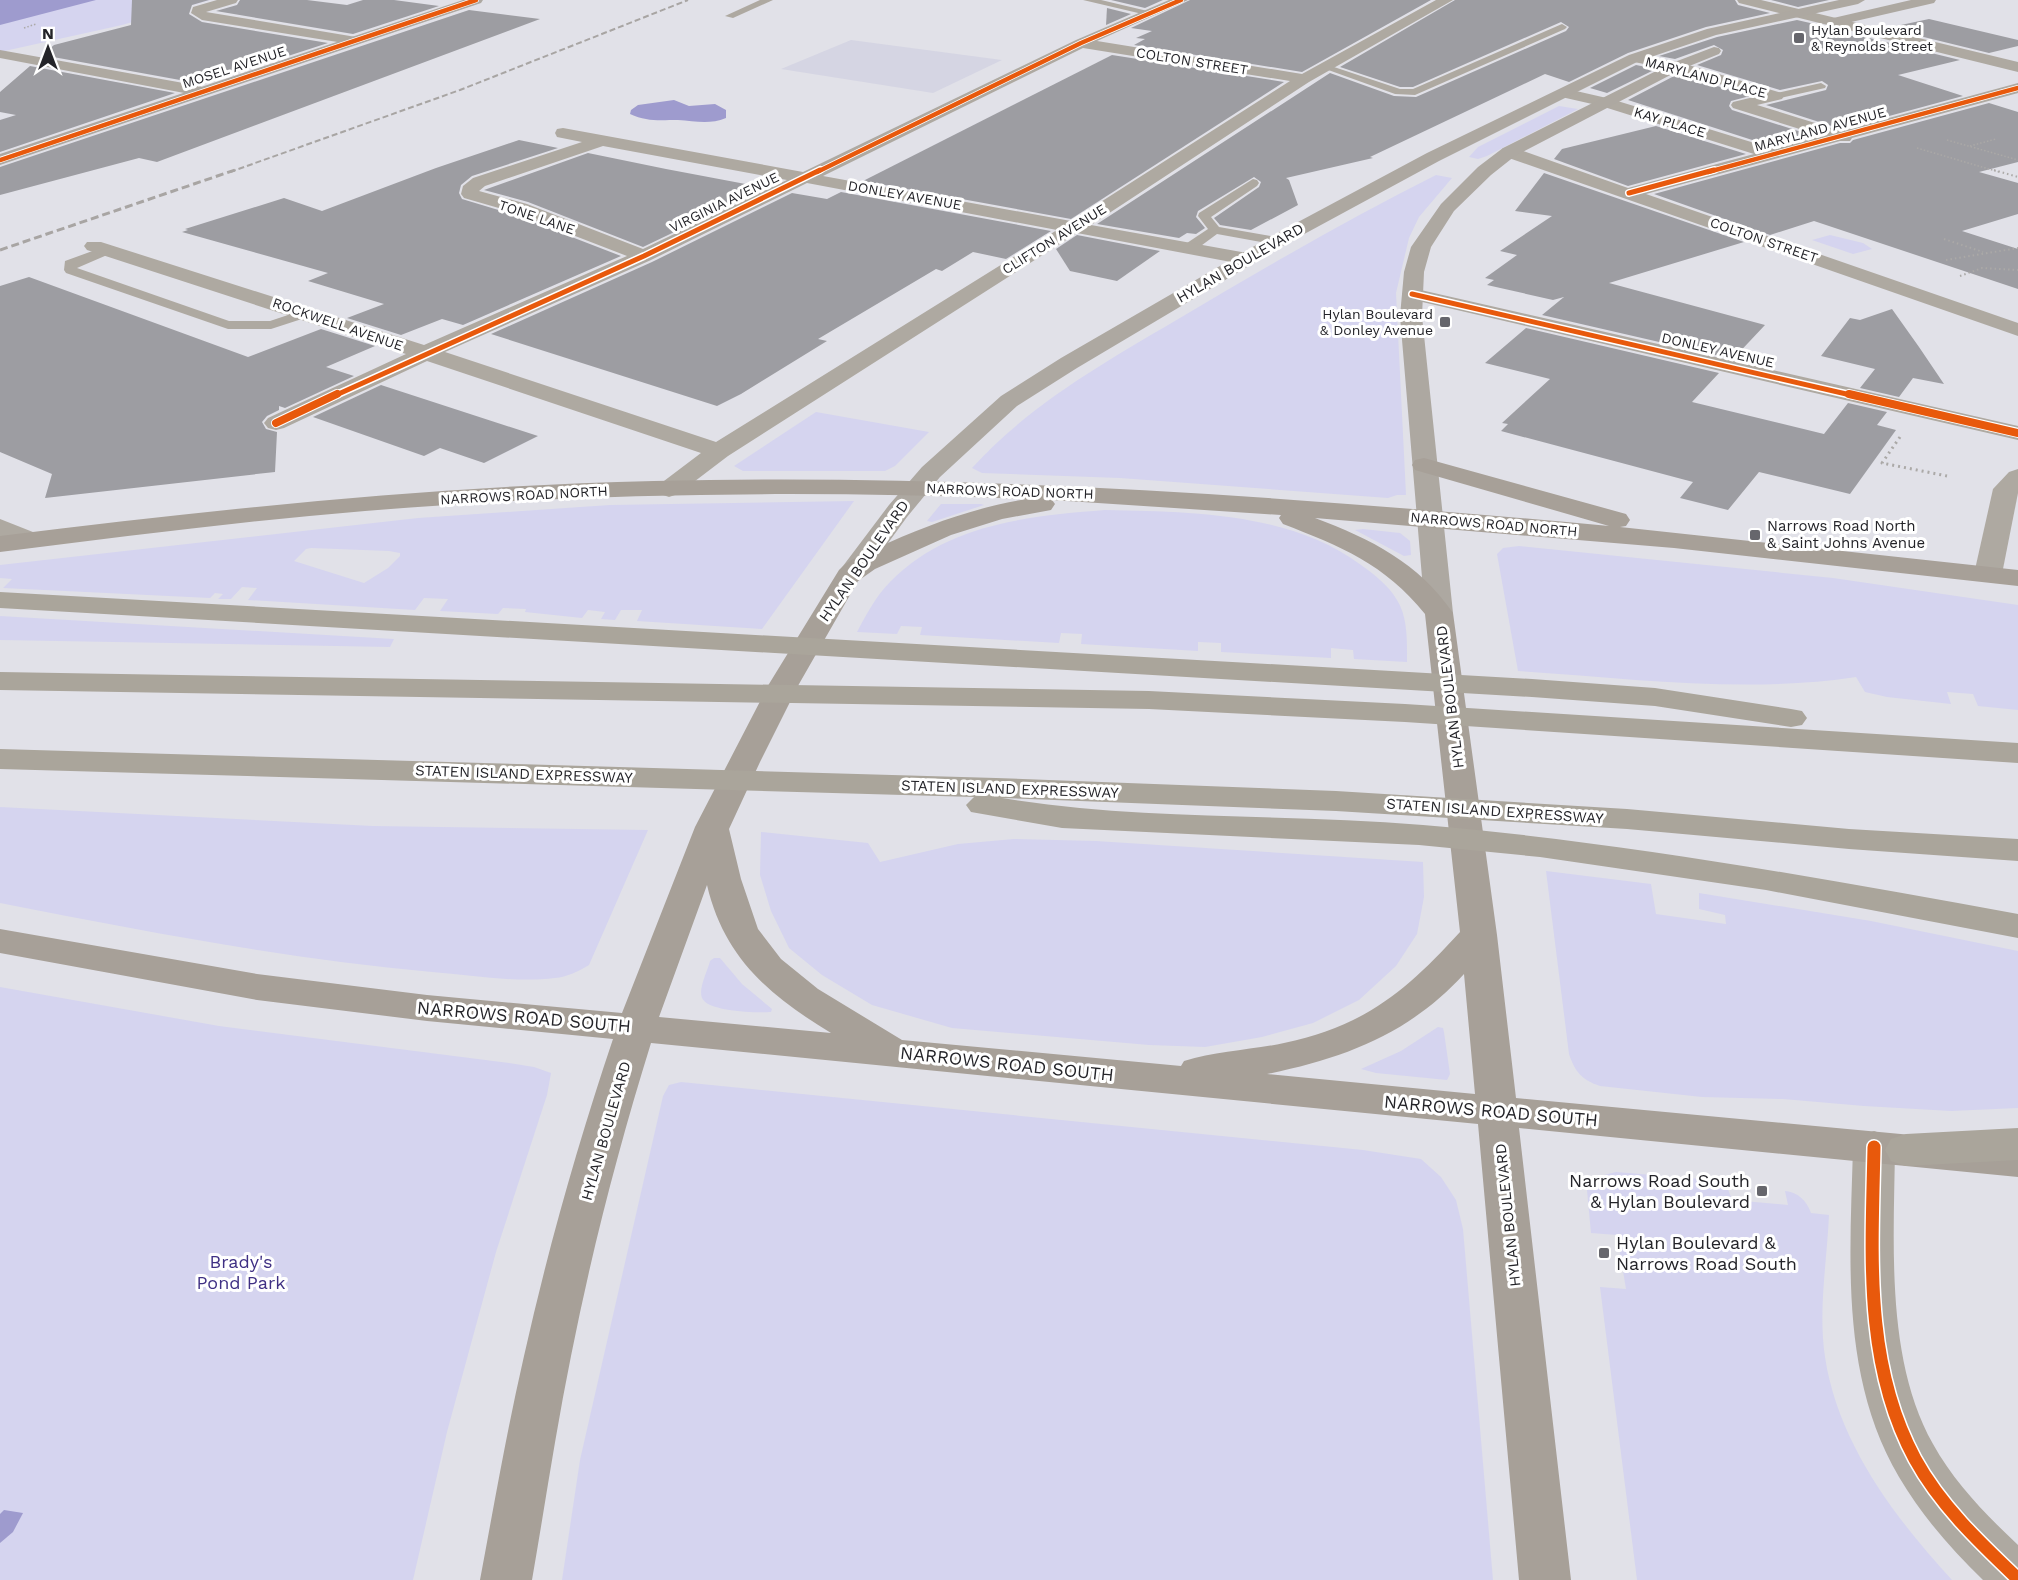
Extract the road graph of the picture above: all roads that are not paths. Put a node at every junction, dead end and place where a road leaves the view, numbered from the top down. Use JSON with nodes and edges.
{"nodes":[{"id":1,"x":231,"y":0,"type":"edge"},
{"id":2,"x":476,"y":0,"type":"edge"},
{"id":3,"x":768,"y":0,"type":"edge"},
{"id":4,"x":1088,"y":0,"type":"edge"},
{"id":5,"x":1181,"y":0,"type":"edge"},
{"id":6,"x":1446,"y":0,"type":"edge"},
{"id":7,"x":1744,"y":0,"type":"edge"},
{"id":8,"x":1858,"y":0,"type":"edge"},
{"id":9,"x":1929,"y":0,"type":"edge"},
{"id":10,"x":1151,"y":13,"type":"junction"},
{"id":11,"x":1798,"y":13,"type":"junction"},
{"id":12,"x":730,"y":16,"type":"dead end"},
{"id":13,"x":1834,"y":22,"type":"junction"},
{"id":14,"x":1562,"y":27,"type":"dead end"},
{"id":15,"x":1796,"y":29,"type":"dead end"},
{"id":16,"x":356,"y":41,"type":"junction"},
{"id":17,"x":1081,"y":43,"type":"junction"},
{"id":18,"x":1731,"y":46,"type":"dead end"},
{"id":19,"x":0,"y":54,"type":"edge"},
{"id":20,"x":1634,"y":58,"type":"junction"},
{"id":21,"x":53,"y":65,"type":"junction"},
{"id":22,"x":1677,"y":66,"type":"junction"},
{"id":23,"x":1325,"y":67,"type":"junction"},
{"id":24,"x":2018,"y":68,"type":"edge"},
{"id":25,"x":20,"y":73,"type":"dead end"},
{"id":26,"x":1304,"y":79,"type":"junction"},
{"id":27,"x":1821,"y":86,"type":"dead end"},
{"id":28,"x":2018,"y":88,"type":"edge"},
{"id":29,"x":200,"y":92,"type":"junction"},
{"id":30,"x":1563,"y":93,"type":"junction"},
{"id":31,"x":1776,"y":96,"type":"junction"},
{"id":32,"x":1605,"y":102,"type":"junction"},
{"id":33,"x":563,"y":133,"type":"dead end"},
{"id":34,"x":1844,"y":136,"type":"junction"},
{"id":35,"x":604,"y":140,"type":"junction"},
{"id":36,"x":1509,"y":152,"type":"junction"},
{"id":37,"x":1776,"y":155,"type":"junction"},
{"id":38,"x":0,"y":160,"type":"edge"},
{"id":39,"x":806,"y":177,"type":"junction"},
{"id":40,"x":1252,"y":183,"type":"dead end"},
{"id":41,"x":1629,"y":193,"type":"junction"},
{"id":42,"x":1076,"y":226,"type":"junction"},
{"id":43,"x":1215,"y":230,"type":"junction"},
{"id":44,"x":1277,"y":241,"type":"junction"},
{"id":45,"x":102,"y":248,"type":"joint"},
{"id":46,"x":1189,"y":248,"type":"junction"},
{"id":47,"x":644,"y":256,"type":"junction"},
{"id":48,"x":1247,"y":259,"type":"junction"},
{"id":49,"x":1412,"y":294,"type":"junction"},
{"id":50,"x":306,"y":313,"type":"junction"},
{"id":51,"x":2018,"y":330,"type":"edge"},
{"id":52,"x":425,"y":353,"type":"junction"},
{"id":53,"x":276,"y":423,"type":"dead end"},
{"id":54,"x":2018,"y":433,"type":"edge"},
{"id":55,"x":718,"y":451,"type":"junction"},
{"id":56,"x":1424,"y":465,"type":"junction"},
{"id":57,"x":2018,"y":477,"type":"edge"},
{"id":58,"x":917,"y":488,"type":"junction"},
{"id":59,"x":669,"y":489,"type":"junction"},
{"id":60,"x":1121,"y":496,"type":"junction"},
{"id":61,"x":1257,"y":505,"type":"junction"},
{"id":62,"x":1429,"y":518,"type":"junction"},
{"id":63,"x":0,"y":528,"type":"edge"},
{"id":64,"x":29,"y":540,"type":"junction"},
{"id":65,"x":0,"y":544,"type":"edge"},
{"id":66,"x":1703,"y":544,"type":"junction"},
{"id":67,"x":1988,"y":574,"type":"junction"},
{"id":68,"x":2018,"y":578,"type":"edge"},
{"id":69,"x":846,"y":581,"type":"junction"},
{"id":70,"x":0,"y":600,"type":"edge"},
{"id":71,"x":1439,"y":613,"type":"junction"},
{"id":72,"x":0,"y":681,"type":"edge"},
{"id":73,"x":2003,"y":751,"type":"edge"},
{"id":74,"x":0,"y":759,"type":"edge"},
{"id":75,"x":854,"y":784,"type":"junction"},
{"id":76,"x":712,"y":827,"type":"junction"},
{"id":77,"x":2018,"y":850,"type":"edge"},
{"id":78,"x":2018,"y":926,"type":"edge"},
{"id":79,"x":1479,"y":935,"type":"junction"},
{"id":80,"x":0,"y":941,"type":"edge"},
{"id":81,"x":637,"y":1028,"type":"junction"},
{"id":82,"x":894,"y":1053,"type":"junction"},
{"id":83,"x":1145,"y":1078,"type":"junction"},
{"id":84,"x":1497,"y":1112,"type":"junction"},
{"id":85,"x":2018,"y":1144,"type":"edge"},
{"id":86,"x":1890,"y":1148,"type":"junction"},
{"id":87,"x":2018,"y":1161,"type":"edge"},
{"id":88,"x":506,"y":1580,"type":"edge"},
{"id":89,"x":1545,"y":1580,"type":"edge"},
{"id":90,"x":2018,"y":1580,"type":"edge"}],
"edges":[{"from":1,"to":16,"type":"street"},
{"from":2,"to":16,"type":"main road","name":"MOSEL AVENUE"},
{"from":3,"to":12,"type":"lane"},
{"from":4,"to":10,"type":"lane"},
{"from":5,"to":10,"type":"street","name":"VIRGINIA AVENUE"},
{"from":6,"to":23,"type":"street","name":"CLIFTON AVENUE"},
{"from":7,"to":11,"type":"street"},
{"from":8,"to":11,"type":"main road","name":"HYLAN BOULEVARD"},
{"from":9,"to":13,"type":"main road"},
{"from":10,"to":17,"type":"street","name":"VIRGINIA AVENUE"},
{"from":11,"to":13,"type":"street"},
{"from":11,"to":20,"type":"main road","name":"HYLAN BOULEVARD"},
{"from":13,"to":15,"type":"main road"},
{"from":13,"to":24,"type":"street"},
{"from":14,"to":23,"type":"lane"},
{"from":16,"to":29,"type":"main road","name":"MOSEL AVENUE"},
{"from":17,"to":26,"type":"street","name":"COLTON STREET"},
{"from":17,"to":39,"type":"street","name":"VIRGINIA AVENUE"},
{"from":18,"to":22,"type":"main road","name":"HYLAN BOULEVARD"},
{"from":19,"to":21,"type":"street"},
{"from":20,"to":22,"type":"street","name":"MARYLAND PLACE"},
{"from":20,"to":30,"type":"main road","name":"HYLAN BOULEVARD"},
{"from":21,"to":25,"type":"street"},
{"from":21,"to":29,"type":"street"},
{"from":22,"to":31,"type":"street","name":"MARYLAND PLACE"},
{"from":22,"to":32,"type":"main road","name":"HYLAN BOULEVARD"},
{"from":23,"to":26,"type":"street","name":"CLIFTON AVENUE"},
{"from":26,"to":42,"type":"street","name":"CLIFTON AVENUE"},
{"from":27,"to":31,"type":"lane"},
{"from":28,"to":34,"type":"street","name":"MARYLAND AVENUE"},
{"from":29,"to":38,"type":"main road","name":"MOSEL AVENUE"},
{"from":30,"to":32,"type":"street","name":"KAY PLACE"},
{"from":30,"to":44,"type":"main road","name":"HYLAN BOULEVARD"},
{"from":31,"to":34,"type":"street","name":"MARYLAND PLACE"},
{"from":32,"to":36,"type":"main road","name":"HYLAN BOULEVARD"},
{"from":32,"to":37,"type":"street","name":"KAY PLACE"},
{"from":33,"to":35,"type":"street","name":"DONLEY AVENUE"},
{"from":34,"to":37,"type":"street","name":"MARYLAND AVENUE"},
{"from":35,"to":39,"type":"street","name":"DONLEY AVENUE"},
{"from":35,"to":47,"type":"street","name":"TONE LANE"},
{"from":36,"to":41,"type":"street","name":"COLTON STREET"},
{"from":36,"to":49,"type":"main road","name":"HYLAN BOULEVARD"},
{"from":37,"to":41,"type":"street","name":"MARYLAND AVENUE"},
{"from":39,"to":42,"type":"street","name":"DONLEY AVENUE"},
{"from":39,"to":47,"type":"street","name":"VIRGINIA AVENUE"},
{"from":40,"to":43,"type":"lane"},
{"from":41,"to":51,"type":"street","name":"COLTON STREET"},
{"from":42,"to":46,"type":"street","name":"DONLEY AVENUE"},
{"from":42,"to":55,"type":"street","name":"CLIFTON AVENUE"},
{"from":43,"to":44,"type":"lane"},
{"from":43,"to":46,"type":"lane"},
{"from":44,"to":48,"type":"main road","name":"HYLAN BOULEVARD"},
{"from":45,"to":50,"type":"street","name":"ROCKWELL AVENUE"},
{"from":45,"to":50,"type":"lane"},
{"from":46,"to":48,"type":"street","name":"DONLEY AVENUE"},
{"from":47,"to":52,"type":"street","name":"VIRGINIA AVENUE"},
{"from":48,"to":58,"type":"main road","name":"HYLAN BOULEVARD"},
{"from":49,"to":54,"type":"street","name":"DONLEY AVENUE"},
{"from":49,"to":56,"type":"main road","name":"HYLAN BOULEVARD"},
{"from":50,"to":52,"type":"street","name":"ROCKWELL AVENUE"},
{"from":52,"to":53,"type":"street","name":"VIRGINIA AVENUE"},
{"from":52,"to":55,"type":"street","name":"ROCKWELL AVENUE"},
{"from":55,"to":59,"type":"street","name":"CLIFTON AVENUE"},
{"from":56,"to":62,"type":"main road","name":"HYLAN BOULEVARD"},
{"from":56,"to":66,"type":"main road"},
{"from":57,"to":67,"type":"street"},
{"from":58,"to":59,"type":"main road","name":"NARROWS ROAD NORTH"},
{"from":58,"to":60,"type":"main road","name":"NARROWS ROAD NORTH"},
{"from":58,"to":69,"type":"main road","name":"HYLAN BOULEVARD"},
{"from":59,"to":64,"type":"main road","name":"NARROWS ROAD NORTH"},
{"from":60,"to":61,"type":"main road","name":"NARROWS ROAD NORTH"},
{"from":60,"to":69,"type":"main road"},
{"from":61,"to":62,"type":"main road","name":"NARROWS ROAD NORTH"},
{"from":61,"to":71,"type":"main road"},
{"from":62,"to":66,"type":"main road","name":"NARROWS ROAD NORTH"},
{"from":62,"to":71,"type":"main road","name":"HYLAN BOULEVARD"},
{"from":63,"to":64,"type":"street"},
{"from":64,"to":65,"type":"main road","name":"NARROWS ROAD NORTH"},
{"from":66,"to":67,"type":"main road","name":"NARROWS ROAD NORTH"},
{"from":67,"to":68,"type":"main road","name":"NARROWS ROAD NORTH"},
{"from":69,"to":76,"type":"main road","name":"HYLAN BOULEVARD"},
{"from":70,"to":73,"type":"highway"},
{"from":71,"to":79,"type":"main road","name":"HYLAN BOULEVARD"},
{"from":72,"to":73,"type":"highway"},
{"from":74,"to":75,"type":"highway","name":"STATEN ISLAND EXPRESSWAY"},
{"from":75,"to":77,"type":"highway","name":"STATEN ISLAND EXPRESSWAY"},
{"from":75,"to":78,"type":"highway"},
{"from":76,"to":81,"type":"main road","name":"HYLAN BOULEVARD"},
{"from":76,"to":82,"type":"main road"},
{"from":79,"to":83,"type":"main road"},
{"from":79,"to":84,"type":"main road","name":"HYLAN BOULEVARD"},
{"from":80,"to":81,"type":"main road","name":"NARROWS ROAD SOUTH"},
{"from":81,"to":82,"type":"main road","name":"NARROWS ROAD SOUTH"},
{"from":81,"to":88,"type":"main road","name":"HYLAN BOULEVARD"},
{"from":82,"to":83,"type":"main road","name":"NARROWS ROAD SOUTH"},
{"from":83,"to":84,"type":"main road","name":"NARROWS ROAD SOUTH"},
{"from":84,"to":86,"type":"main road","name":"NARROWS ROAD SOUTH"},
{"from":84,"to":89,"type":"main road","name":"HYLAN BOULEVARD"},
{"from":85,"to":86,"type":"highway"},
{"from":86,"to":87,"type":"main road","name":"NARROWS ROAD SOUTH"},
{"from":86,"to":90,"type":"street"}]}
